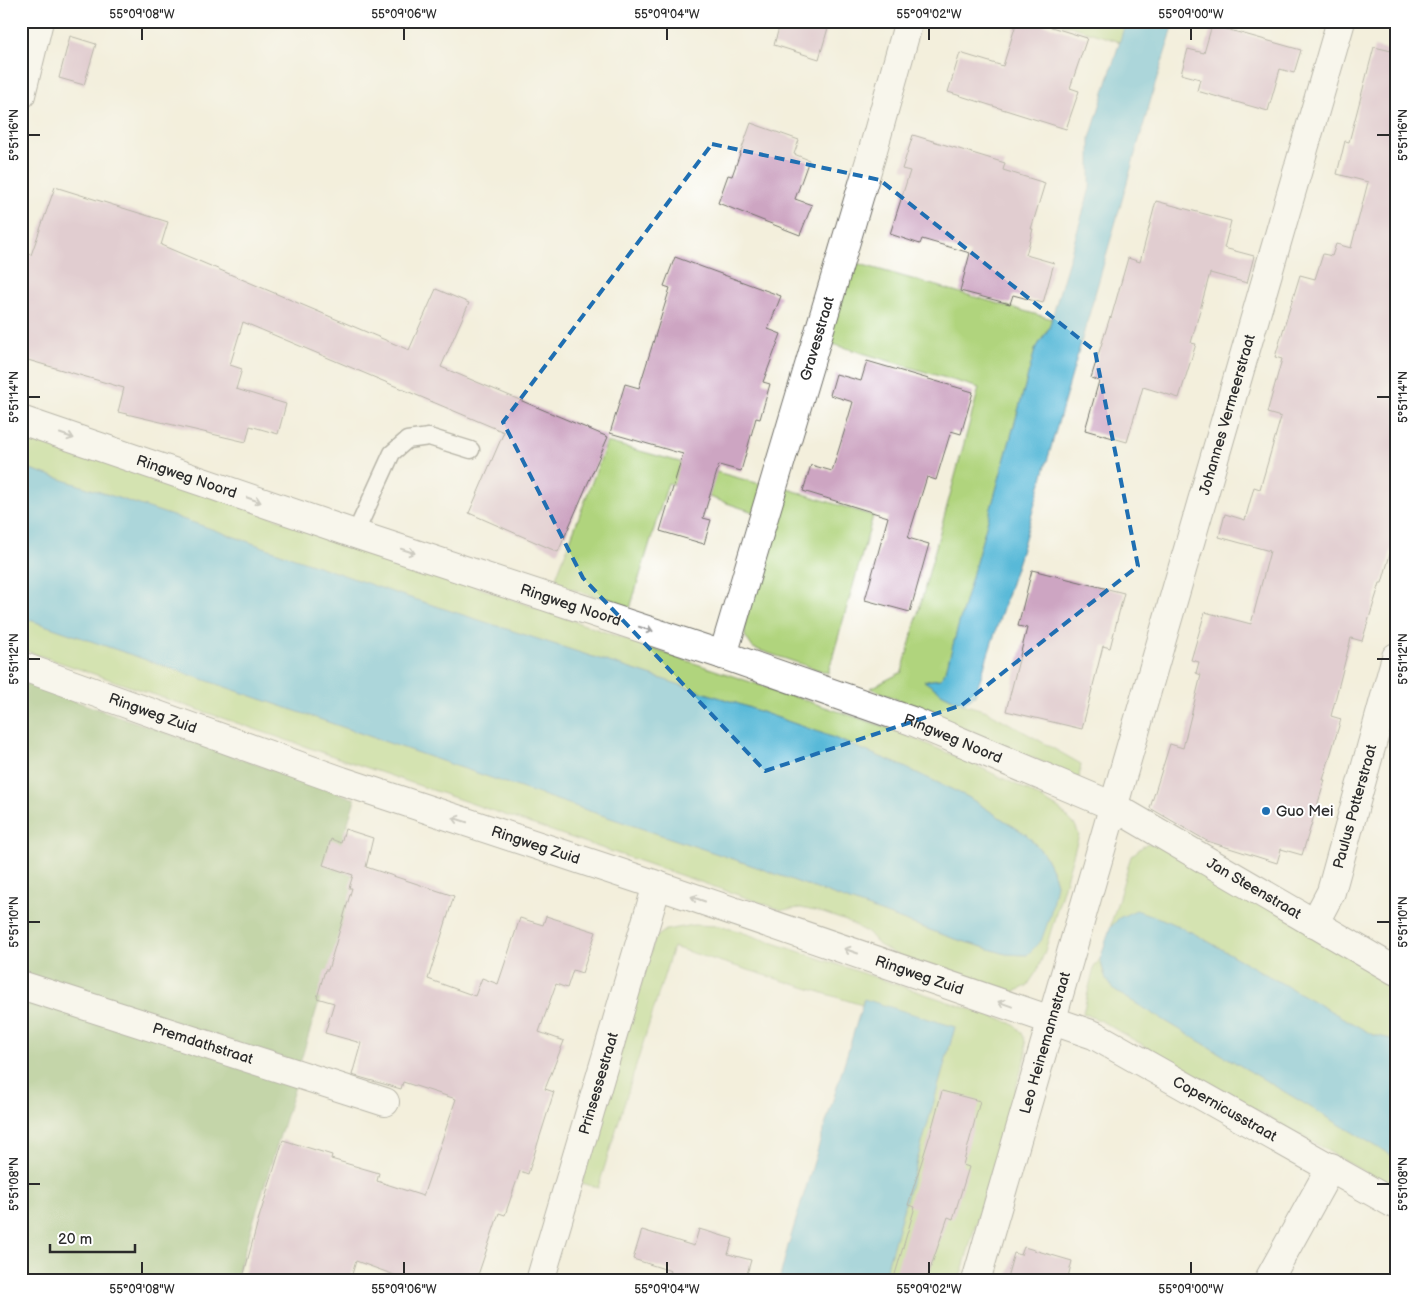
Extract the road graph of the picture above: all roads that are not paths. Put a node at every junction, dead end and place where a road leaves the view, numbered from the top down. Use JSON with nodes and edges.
{"nodes":[{"id":1,"x":39,"y":21,"type":"edge"},
{"id":2,"x":909,"y":21,"type":"edge"},
{"id":3,"x":1341,"y":21,"type":"edge"},
{"id":4,"x":21,"y":95,"type":"edge"},
{"id":5,"x":21,"y":420,"type":"edge"},
{"id":6,"x":470,"y":450,"type":"dead end"},
{"id":7,"x":355,"y":534,"type":"junction"},
{"id":8,"x":723,"y":655,"type":"junction"},
{"id":9,"x":21,"y":666,"type":"edge"},
{"id":10,"x":1394,"y":672,"type":"edge"},
{"id":11,"x":1114,"y":806,"type":"junction"},
{"id":12,"x":657,"y":885,"type":"junction"},
{"id":13,"x":1314,"y":924,"type":"junction"},
{"id":14,"x":1396,"y":971,"type":"edge"},
{"id":15,"x":21,"y":985,"type":"edge"},
{"id":16,"x":1051,"y":1020,"type":"junction"},
{"id":17,"x":385,"y":1102,"type":"dead end"},
{"id":18,"x":1331,"y":1167,"type":"junction"},
{"id":19,"x":1396,"y":1205,"type":"edge"},
{"id":20,"x":540,"y":1281,"type":"edge"},
{"id":21,"x":976,"y":1281,"type":"edge"},
{"id":22,"x":1268,"y":1281,"type":"edge"}],
"edges":[{"from":1,"to":4,"type":"street"},
{"from":2,"to":8,"type":"street","name":"Gravesstraat"},
{"from":3,"to":11,"type":"street","name":"Johannes Vermeerstraat"},
{"from":5,"to":7,"type":"street","name":"Ringweg Noord","one_way":true},
{"from":6,"to":7,"type":"lane"},
{"from":7,"to":8,"type":"street","name":"Ringweg Noord","one_way":true},
{"from":8,"to":11,"type":"street","name":"Ringweg Noord"},
{"from":12,"to":9,"type":"street","name":"Ringweg Zuid","one_way":true},
{"from":10,"to":13,"type":"street","name":"Paulus Potterstraat"},
{"from":11,"to":13,"type":"street","name":"Jan Steenstraat"},
{"from":11,"to":16,"type":"street","name":"Leo Heinemannstraat"},
{"from":16,"to":12,"type":"street","name":"Ringweg Zuid","one_way":true},
{"from":12,"to":20,"type":"street","name":"Prinsessestraat"},
{"from":13,"to":14,"type":"street","name":"Jan Steenstraat"},
{"from":15,"to":17,"type":"street","name":"Premdathstraat"},
{"from":16,"to":18,"type":"street","name":"Copernicusstraat"},
{"from":16,"to":21,"type":"street","name":"Leo Heinemannstraat"},
{"from":18,"to":19,"type":"street","name":"Copernicusstraat"},
{"from":18,"to":22,"type":"street"}]}
